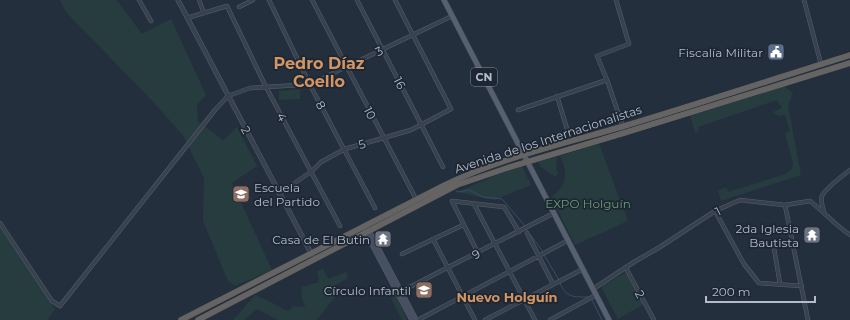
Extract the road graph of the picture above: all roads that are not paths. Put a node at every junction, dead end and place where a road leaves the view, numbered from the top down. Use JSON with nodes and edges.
{"nodes":[{"id":1,"x":140,"y":0,"type":"edge"},
{"id":2,"x":178,"y":0,"type":"edge"},
{"id":3,"x":199,"y":0,"type":"edge"},
{"id":4,"x":253,"y":0,"type":"edge"},
{"id":5,"x":269,"y":0,"type":"edge"},
{"id":6,"x":312,"y":0,"type":"edge"},
{"id":7,"x":357,"y":0,"type":"edge"},
{"id":8,"x":394,"y":0,"type":"edge"},
{"id":9,"x":444,"y":0,"type":"edge"},
{"id":10,"x":616,"y":0,"type":"edge"},
{"id":11,"x":804,"y":0,"type":"edge"},
{"id":12,"x":239,"y":7,"type":"dead end"},
{"id":13,"x":204,"y":13,"type":"junction"},
{"id":14,"x":452,"y":16,"type":"junction"},
{"id":15,"x":186,"y":18,"type":"junction"},
{"id":16,"x":151,"y":21,"type":"dead end"},
{"id":17,"x":413,"y":34,"type":"junction"},
{"id":18,"x":383,"y":50,"type":"junction"},
{"id":19,"x":850,"y":55,"type":"edge"},
{"id":20,"x":850,"y":63,"type":"edge"},
{"id":21,"x":821,"y":64,"type":"junction"},
{"id":22,"x":347,"y":68,"type":"junction"},
{"id":23,"x":607,"y":80,"type":"junction"},
{"id":24,"x":309,"y":83,"type":"junction"},
{"id":25,"x":266,"y":87,"type":"junction"},
{"id":26,"x":228,"y":96,"type":"junction"},
{"id":27,"x":557,"y":96,"type":"junction"},
{"id":28,"x":518,"y":110,"type":"dead end"},
{"id":29,"x":421,"y":125,"type":"junction"},
{"id":30,"x":622,"y":126,"type":"junction"},
{"id":31,"x":568,"y":132,"type":"dead end"},
{"id":32,"x":624,"y":133,"type":"junction"},
{"id":33,"x":383,"y":138,"type":"junction"},
{"id":34,"x":345,"y":149,"type":"junction"},
{"id":35,"x":524,"y":156,"type":"junction"},
{"id":36,"x":527,"y":162,"type":"junction"},
{"id":37,"x":442,"y":167,"type":"dead end"},
{"id":38,"x":850,"y":170,"type":"edge"},
{"id":39,"x":312,"y":171,"type":"junction"},
{"id":40,"x":279,"y":194,"type":"junction"},
{"id":41,"x":418,"y":202,"type":"junction"},
{"id":42,"x":474,"y":204,"type":"junction"},
{"id":43,"x":785,"y":205,"type":"junction"},
{"id":44,"x":375,"y":208,"type":"dead end"},
{"id":45,"x":715,"y":211,"type":"junction"},
{"id":46,"x":824,"y":212,"type":"junction"},
{"id":47,"x":554,"y":213,"type":"junction"},
{"id":48,"x":0,"y":223,"type":"edge"},
{"id":49,"x":463,"y":225,"type":"junction"},
{"id":50,"x":340,"y":226,"type":"dead end"},
{"id":51,"x":365,"y":226,"type":"junction"},
{"id":52,"x":367,"y":232,"type":"junction"},
{"id":53,"x":518,"y":232,"type":"junction"},
{"id":54,"x":527,"y":233,"type":"dead end"},
{"id":55,"x":850,"y":235,"type":"edge"},
{"id":56,"x":433,"y":239,"type":"junction"},
{"id":57,"x":566,"y":242,"type":"dead end"},
{"id":58,"x":773,"y":242,"type":"dead end"},
{"id":59,"x":495,"y":244,"type":"junction"},
{"id":60,"x":310,"y":253,"type":"junction"},
{"id":61,"x":478,"y":253,"type":"junction"},
{"id":62,"x":402,"y":254,"type":"dead end"},
{"id":63,"x":539,"y":256,"type":"junction"},
{"id":64,"x":314,"y":259,"type":"junction"},
{"id":65,"x":448,"y":268,"type":"junction"},
{"id":66,"x":626,"y":268,"type":"junction"},
{"id":67,"x":581,"y":270,"type":"dead end"},
{"id":68,"x":510,"y":272,"type":"junction"},
{"id":69,"x":553,"y":284,"type":"junction"},
{"id":70,"x":780,"y":284,"type":"junction"},
{"id":71,"x":802,"y":286,"type":"junction"},
{"id":72,"x":593,"y":289,"type":"junction"},
{"id":73,"x":400,"y":292,"type":"junction"},
{"id":74,"x":596,"y":295,"type":"junction"},
{"id":75,"x":462,"y":297,"type":"junction"},
{"id":76,"x":524,"y":299,"type":"junction"},
{"id":77,"x":491,"y":318,"type":"edge"},
{"id":78,"x":181,"y":320,"type":"edge"},
{"id":79,"x":198,"y":320,"type":"edge"},
{"id":80,"x":412,"y":320,"type":"edge"},
{"id":81,"x":417,"y":320,"type":"edge"},
{"id":82,"x":475,"y":320,"type":"edge"},
{"id":83,"x":486,"y":320,"type":"edge"},
{"id":84,"x":535,"y":320,"type":"edge"},
{"id":85,"x":550,"y":320,"type":"edge"},
{"id":86,"x":609,"y":320,"type":"edge"},
{"id":87,"x":654,"y":320,"type":"edge"},
{"id":88,"x":808,"y":320,"type":"edge"}],
"edges":[{"from":1,"to":16,"type":"street"},
{"from":2,"to":15,"type":"street","name":"2"},
{"from":3,"to":13,"type":"street"},
{"from":4,"to":12,"type":"street"},
{"from":5,"to":24,"type":"street","name":"8"},
{"from":6,"to":22,"type":"street","name":"10"},
{"from":7,"to":18,"type":"street","name":"16"},
{"from":8,"to":17,"type":"street"},
{"from":9,"to":14,"type":"main road","number":"CN"},
{"from":10,"to":23,"type":"street"},
{"from":11,"to":21,"type":"street"},
{"from":13,"to":15,"type":"street"},
{"from":13,"to":25,"type":"street","name":"4"},
{"from":14,"to":17,"type":"street","name":"3"},
{"from":14,"to":35,"type":"main road","number":"CN"},
{"from":15,"to":26,"type":"street","name":"2"},
{"from":17,"to":18,"type":"street","name":"3"},
{"from":17,"to":29,"type":"street","name":"5"},
{"from":18,"to":22,"type":"street","name":"3"},
{"from":18,"to":29,"type":"street","name":"16"},
{"from":19,"to":21,"type":"highway","name":"Avenida de los Internacionalistas"},
{"from":20,"to":32,"type":"highway","name":"Avenida de los Internacionalistas"},
{"from":21,"to":30,"type":"highway","name":"Avenida de los Internacionalistas"},
{"from":22,"to":24,"type":"street","name":"3"},
{"from":22,"to":33,"type":"street","name":"10"},
{"from":23,"to":27,"type":"street"},
{"from":23,"to":30,"type":"street"},
{"from":24,"to":25,"type":"street","name":"3"},
{"from":24,"to":34,"type":"street","name":"8"},
{"from":25,"to":26,"type":"street","name":"3"},
{"from":25,"to":39,"type":"street","name":"4"},
{"from":26,"to":40,"type":"street","name":"2"},
{"from":26,"to":48,"type":"street","name":"3"},
{"from":27,"to":28,"type":"street"},
{"from":27,"to":31,"type":"street"},
{"from":29,"to":33,"type":"street","name":"5"},
{"from":29,"to":37,"type":"street","name":"16"},
{"from":30,"to":32,"type":"street"},
{"from":30,"to":35,"type":"highway","name":"Avenida de los Internacionalistas"},
{"from":32,"to":36,"type":"highway","name":"Avenida de los Internacionalistas"},
{"from":33,"to":34,"type":"street","name":"5"},
{"from":33,"to":41,"type":"street","name":"10"},
{"from":34,"to":39,"type":"street","name":"5"},
{"from":34,"to":44,"type":"street","name":"8"},
{"from":35,"to":36,"type":"main road","number":"CN"},
{"from":35,"to":41,"type":"highway","name":"Avenida de los Internacionalistas"},
{"from":36,"to":41,"type":"highway","name":"Avenida de los Internacionalistas"},
{"from":36,"to":47,"type":"main road","number":"CN"},
{"from":38,"to":46,"type":"street"},
{"from":39,"to":40,"type":"street","name":"5"},
{"from":39,"to":50,"type":"street","name":"4"},
{"from":40,"to":60,"type":"street","name":"2"},
{"from":41,"to":51,"type":"highway","name":"Avenida de los Internacionalistas"},
{"from":41,"to":52,"type":"highway","name":"Avenida de los Internacionalistas"},
{"from":42,"to":49,"type":"street"},
{"from":42,"to":53,"type":"street"},
{"from":42,"to":59,"type":"street"},
{"from":43,"to":45,"type":"street","name":"1"},
{"from":43,"to":46,"type":"street","name":"1"},
{"from":43,"to":71,"type":"street"},
{"from":45,"to":66,"type":"street","name":"1"},
{"from":45,"to":70,"type":"street"},
{"from":46,"to":55,"type":"street","name":"1"},
{"from":47,"to":53,"type":"street","name":"9"},
{"from":47,"to":72,"type":"main road","number":"CN"},
{"from":49,"to":56,"type":"street"},
{"from":49,"to":61,"type":"street"},
{"from":51,"to":52,"type":"main road"},
{"from":51,"to":60,"type":"highway","name":"Avenida de los Internacionalistas"},
{"from":52,"to":64,"type":"highway","name":"Avenida de los Internacionalistas"},
{"from":52,"to":73,"type":"main road"},
{"from":53,"to":59,"type":"street","name":"9"},
{"from":54,"to":63,"type":"street"},
{"from":56,"to":62,"type":"street"},
{"from":56,"to":65,"type":"street"},
{"from":57,"to":63,"type":"street"},
{"from":58,"to":70,"type":"street"},
{"from":59,"to":61,"type":"street","name":"9"},
{"from":59,"to":68,"type":"street"},
{"from":60,"to":64,"type":"street","name":"2"},
{"from":60,"to":78,"type":"highway","name":"Avenida de los Internacionalistas"},
{"from":61,"to":65,"type":"street","name":"9"},
{"from":63,"to":68,"type":"street"},
{"from":63,"to":69,"type":"street"},
{"from":64,"to":79,"type":"highway","name":"Avenida de los Internacionalistas"},
{"from":65,"to":73,"type":"street","name":"9"},
{"from":65,"to":75,"type":"street"},
{"from":66,"to":72,"type":"street","name":"1"},
{"from":66,"to":87,"type":"street","name":"2"},
{"from":67,"to":69,"type":"street"},
{"from":68,"to":75,"type":"street"},
{"from":68,"to":76,"type":"street"},
{"from":69,"to":76,"type":"street"},
{"from":70,"to":71,"type":"street"},
{"from":71,"to":88,"type":"street"},
{"from":72,"to":74,"type":"main road","number":"CN"},
{"from":73,"to":80,"type":"main road"},
{"from":73,"to":81,"type":"main road"},
{"from":74,"to":85,"type":"street"},
{"from":74,"to":86,"type":"main road","number":"CN"},
{"from":75,"to":81,"type":"street"},
{"from":75,"to":82,"type":"street"},
{"from":76,"to":77,"type":"street"},
{"from":76,"to":84,"type":"street"},
{"from":77,"to":83,"type":"street"}]}
